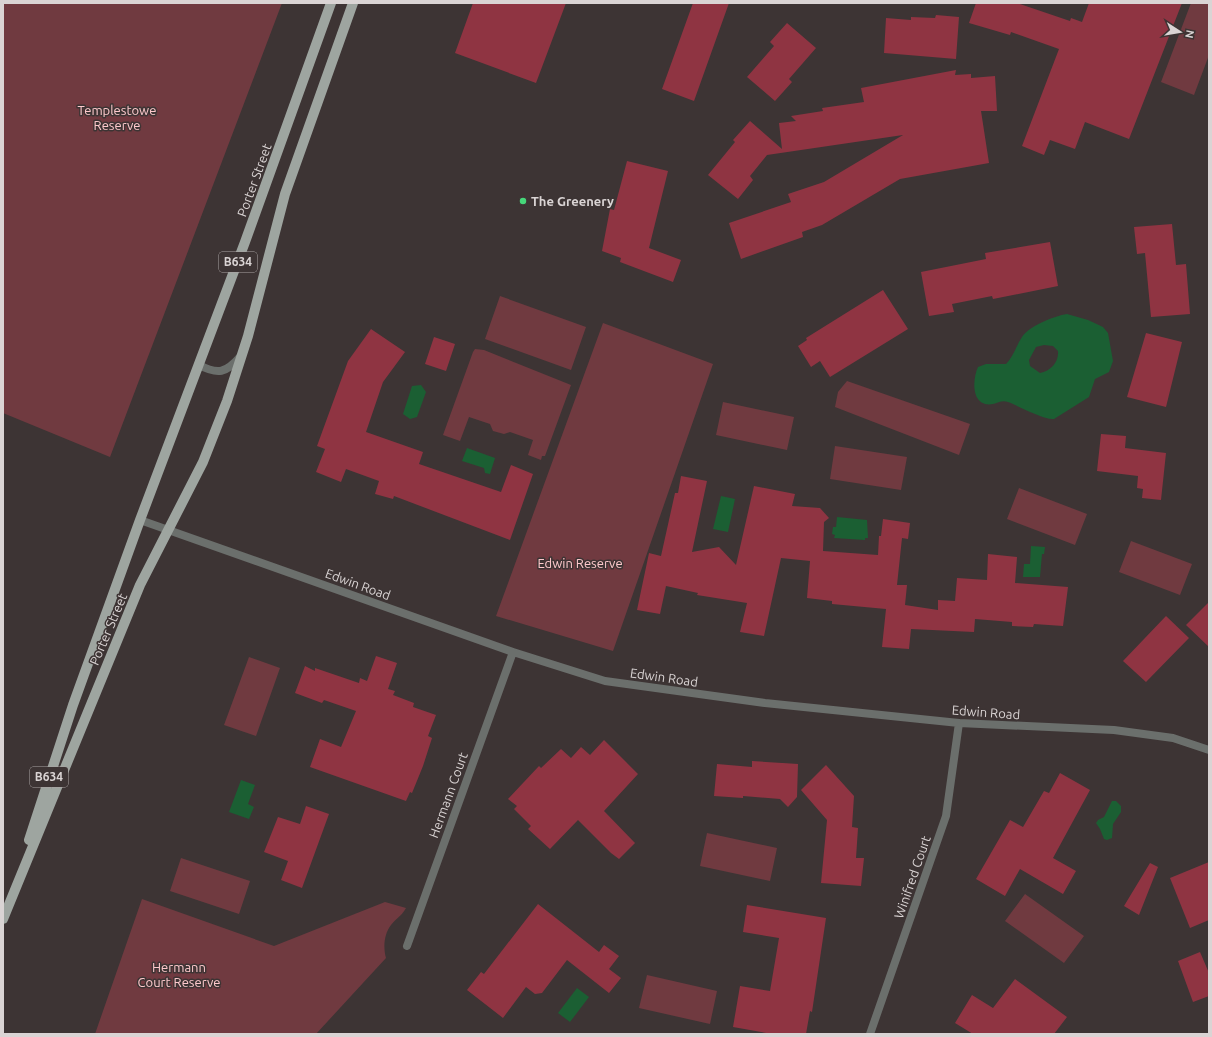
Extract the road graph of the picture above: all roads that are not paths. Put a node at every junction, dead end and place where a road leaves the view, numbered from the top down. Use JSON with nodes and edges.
{"nodes":[{"id":1,"x":331,"y":3,"type":"edge"},
{"id":2,"x":353,"y":3,"type":"edge"},
{"id":3,"x":243,"y":353,"type":"junction"},
{"id":4,"x":199,"y":365,"type":"junction"},
{"id":5,"x":140,"y":520,"type":"junction"},
{"id":6,"x":169,"y":530,"type":"junction"},
{"id":7,"x":513,"y":652,"type":"junction"},
{"id":8,"x":959,"y":723,"type":"junction"},
{"id":9,"x":1209,"y":750,"type":"edge"},
{"id":10,"x":3,"y":919,"type":"edge"},
{"id":11,"x":407,"y":946,"type":"dead end"},
{"id":12,"x":870,"y":1034,"type":"edge"}],
"edges":[{"from":1,"to":4,"type":"main road","name":"Porter Street","number":"B634"},
{"from":2,"to":3,"type":"main road","name":"Porter Street","number":"B634"},
{"from":3,"to":4,"type":"street","name":"Porter Street"},
{"from":3,"to":6,"type":"main road","name":"Porter Street","number":"B634"},
{"from":4,"to":5,"type":"main road","name":"Porter Street","number":"B634"},
{"from":5,"to":6,"type":"street","name":"Edwin Road"},
{"from":5,"to":10,"type":"main road","name":"Porter Street","number":"B634"},
{"from":6,"to":7,"type":"street","name":"Edwin Road"},
{"from":6,"to":10,"type":"main road","name":"Porter Street","number":"B634"},
{"from":7,"to":8,"type":"street","name":"Edwin Road"},
{"from":7,"to":11,"type":"street","name":"Hermann Court"},
{"from":8,"to":9,"type":"street","name":"Edwin Road"},
{"from":8,"to":12,"type":"street","name":"Winifred Court"}]}
